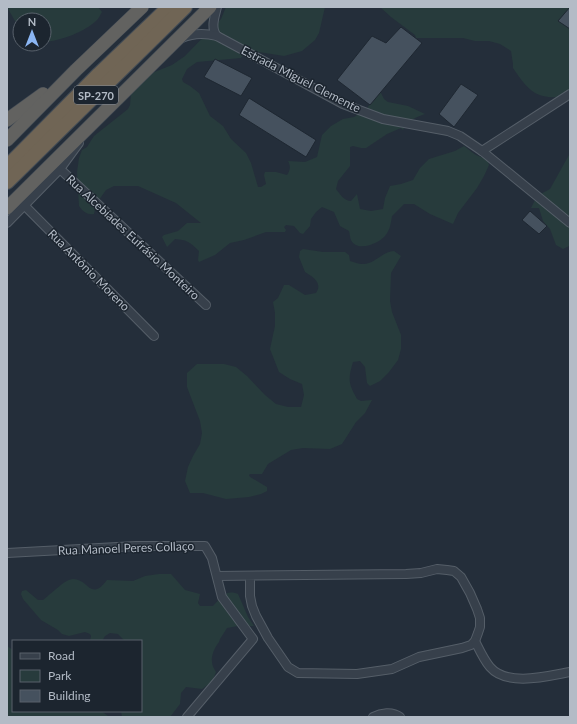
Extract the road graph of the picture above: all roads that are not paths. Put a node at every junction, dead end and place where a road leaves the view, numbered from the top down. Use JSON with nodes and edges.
{"nodes":[{"id":1,"x":142,"y":7,"type":"edge"},
{"id":2,"x":169,"y":7,"type":"edge"},
{"id":3,"x":185,"y":7,"type":"edge"},
{"id":4,"x":210,"y":7,"type":"edge"},
{"id":5,"x":217,"y":7,"type":"edge"},
{"id":6,"x":217,"y":36,"type":"junction"},
{"id":7,"x":177,"y":39,"type":"junction"},
{"id":8,"x":76,"y":70,"type":"junction"},
{"id":9,"x":570,"y":94,"type":"edge"},
{"id":10,"x":101,"y":114,"type":"junction"},
{"id":11,"x":7,"y":120,"type":"edge"},
{"id":12,"x":7,"y":140,"type":"edge"},
{"id":13,"x":482,"y":151,"type":"junction"},
{"id":14,"x":7,"y":167,"type":"edge"},
{"id":15,"x":60,"y":169,"type":"junction"},
{"id":16,"x":7,"y":182,"type":"edge"},
{"id":17,"x":24,"y":205,"type":"junction"},
{"id":18,"x":7,"y":208,"type":"edge"},
{"id":19,"x":7,"y":223,"type":"edge"},
{"id":20,"x":570,"y":223,"type":"edge"},
{"id":21,"x":206,"y":304,"type":"dead end"},
{"id":22,"x":154,"y":336,"type":"dead end"},
{"id":23,"x":7,"y":553,"type":"edge"},
{"id":24,"x":217,"y":576,"type":"junction"},
{"id":25,"x":250,"y":576,"type":"junction"},
{"id":26,"x":475,"y":641,"type":"junction"},
{"id":27,"x":570,"y":672,"type":"edge"},
{"id":28,"x":187,"y":717,"type":"edge"},
{"id":29,"x":373,"y":717,"type":"edge"},
{"id":30,"x":400,"y":717,"type":"edge"}],
"edges":[{"from":1,"to":8,"type":"highway","number":"SP-270"},
{"from":2,"to":14,"type":"highway","number":"SP-270"},
{"from":3,"to":16,"type":"highway","number":"SP-270"},
{"from":4,"to":7,"type":"highway","number":"SP-270"},
{"from":5,"to":6,"type":"street"},
{"from":6,"to":7,"type":"street","name":"Estrada Miguel Clemente"},
{"from":6,"to":13,"type":"street","name":"Estrada Miguel Clemente"},
{"from":7,"to":10,"type":"highway","number":"SP-270"},
{"from":8,"to":11,"type":"highway"},
{"from":8,"to":12,"type":"highway","number":"SP-270"},
{"from":9,"to":13,"type":"street"},
{"from":10,"to":15,"type":"street"},
{"from":10,"to":18,"type":"highway","number":"SP-270"},
{"from":13,"to":20,"type":"street","name":"Estrada Miguel Clemente"},
{"from":15,"to":17,"type":"street"},
{"from":15,"to":21,"type":"street","name":"Rua Alcebíades Eufrásio Monteiro"},
{"from":17,"to":19,"type":"street"},
{"from":17,"to":22,"type":"street","name":"Rua Antônio Moreno"},
{"from":23,"to":24,"type":"street","name":"Rua Manoel Peres Collaço"},
{"from":24,"to":25,"type":"street"},
{"from":24,"to":28,"type":"street","name":"Rua Manoel Peres Collaço"},
{"from":25,"to":26,"type":"street"},
{"from":25,"to":26,"type":"street"},
{"from":26,"to":27,"type":"street"},
{"from":29,"to":30,"type":"street"}]}
